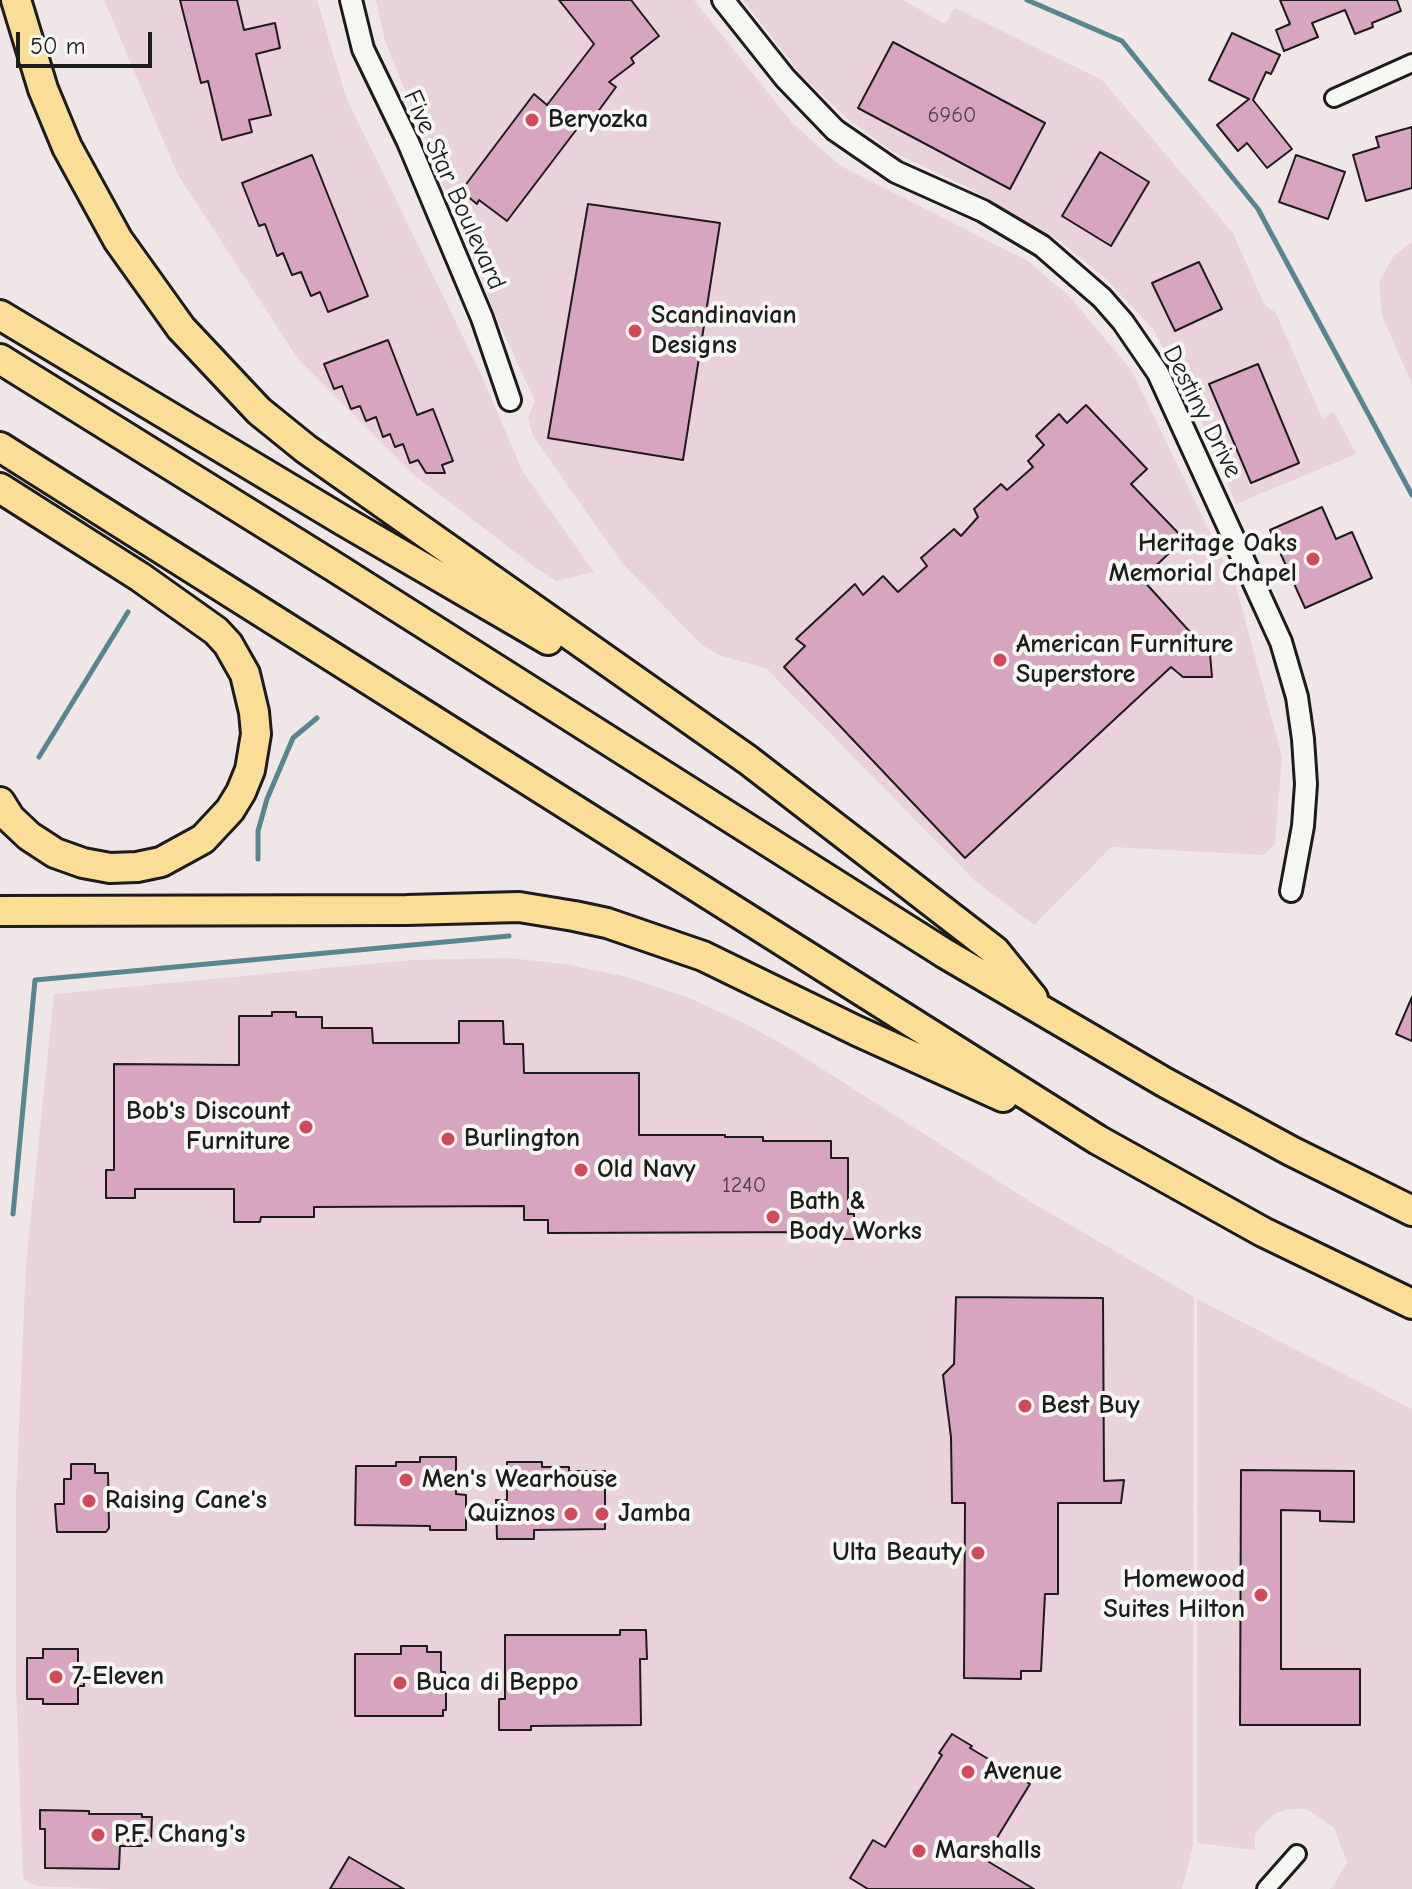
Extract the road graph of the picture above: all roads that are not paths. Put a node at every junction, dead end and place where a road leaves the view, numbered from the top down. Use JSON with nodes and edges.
{"nodes":[{"id":1,"x":16,"y":0,"type":"edge"},
{"id":2,"x":351,"y":0,"type":"edge"},
{"id":3,"x":723,"y":0,"type":"edge"},
{"id":4,"x":1412,"y":63,"type":"edge"},
{"id":5,"x":1334,"y":98,"type":"dead end"},
{"id":6,"x":0,"y":315,"type":"edge"},
{"id":7,"x":0,"y":359,"type":"edge"},
{"id":8,"x":510,"y":400,"type":"dead end"},
{"id":9,"x":0,"y":447,"type":"edge"},
{"id":10,"x":0,"y":488,"type":"edge"},
{"id":11,"x":639,"y":683,"type":"junction"},
{"id":12,"x":0,"y":802,"type":"edge"},
{"id":13,"x":1291,"y":891,"type":"dead end"},
{"id":14,"x":0,"y":911,"type":"edge"},
{"id":15,"x":1043,"y":1011,"type":"junction"},
{"id":16,"x":1098,"y":1140,"type":"junction"},
{"id":17,"x":1412,"y":1211,"type":"edge"},
{"id":18,"x":1412,"y":1304,"type":"edge"},
{"id":19,"x":1297,"y":1854,"type":"dead end"},
{"id":20,"x":1266,"y":1889,"type":"edge"}],
"edges":[{"from":1,"to":11,"type":"highway"},
{"from":2,"to":8,"type":"street","name":"Five Star Boulevard"},
{"from":3,"to":13,"type":"street","name":"Destiny Drive"},
{"from":4,"to":5,"type":"street"},
{"from":6,"to":11,"type":"highway"},
{"from":7,"to":15,"type":"highway"},
{"from":9,"to":16,"type":"highway"},
{"from":10,"to":12,"type":"highway"},
{"from":11,"to":15,"type":"highway"},
{"from":14,"to":16,"type":"highway"},
{"from":15,"to":17,"type":"highway"},
{"from":16,"to":18,"type":"highway"},
{"from":19,"to":20,"type":"street"}]}
